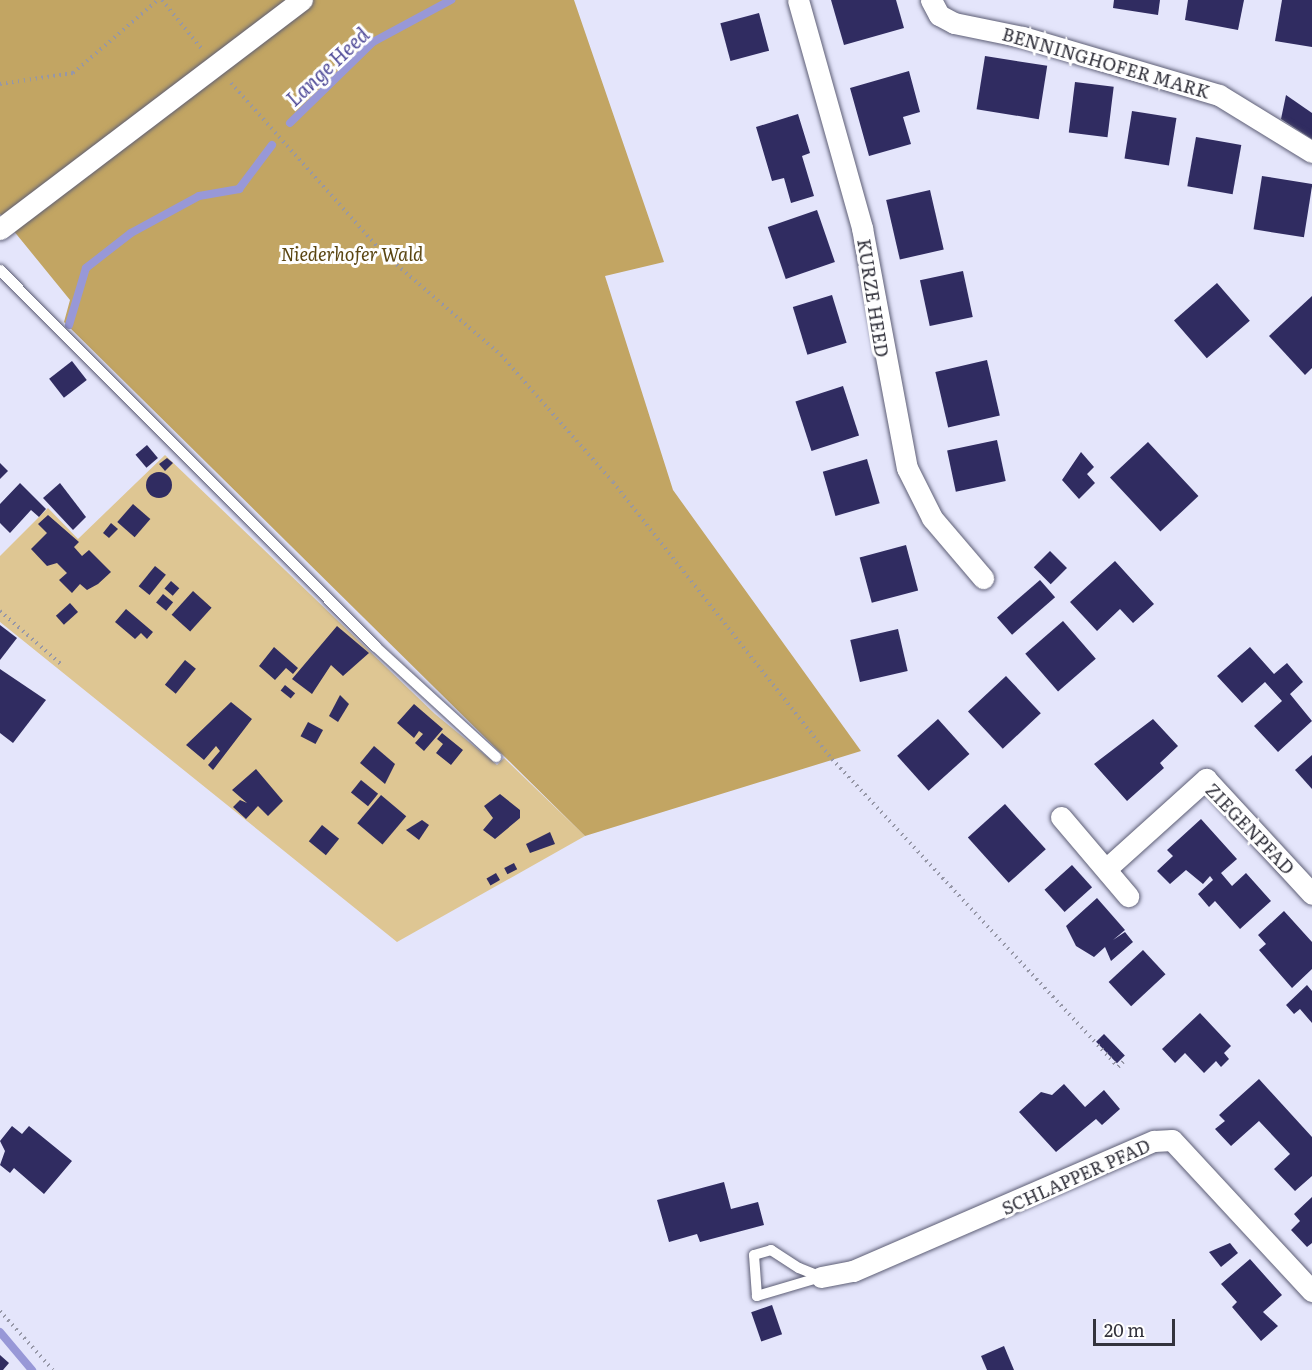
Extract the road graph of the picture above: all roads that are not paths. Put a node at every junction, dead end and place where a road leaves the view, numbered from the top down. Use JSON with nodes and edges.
{"nodes":[{"id":1,"x":302,"y":0,"type":"edge"},
{"id":2,"x":798,"y":0,"type":"edge"},
{"id":3,"x":931,"y":0,"type":"edge"},
{"id":4,"x":1312,"y":152,"type":"edge"},
{"id":5,"x":0,"y":229,"type":"edge"},
{"id":6,"x":0,"y":270,"type":"edge"},
{"id":7,"x":983,"y":578,"type":"dead end"},
{"id":8,"x":496,"y":758,"type":"dead end"},
{"id":9,"x":1061,"y":817,"type":"dead end"},
{"id":10,"x":1107,"y":869,"type":"junction"},
{"id":11,"x":1312,"y":894,"type":"edge"},
{"id":12,"x":1128,"y":896,"type":"dead end"},
{"id":13,"x":821,"y":1277,"type":"junction"},
{"id":14,"x":1312,"y":1291,"type":"edge"}],
"edges":[{"from":1,"to":5,"type":"street"},
{"from":2,"to":7,"type":"street","name":"KURZE HEED"},
{"from":3,"to":4,"type":"street","name":"BENNINGHOFER MARK"},
{"from":6,"to":8,"type":"lane"},
{"from":9,"to":10,"type":"street"},
{"from":10,"to":11,"type":"street","name":"ZIEGENPFAD"},
{"from":10,"to":12,"type":"street"},
{"from":13,"to":13,"type":"lane"},
{"from":13,"to":14,"type":"street","name":"SCHLAPPER PFAD"}]}
